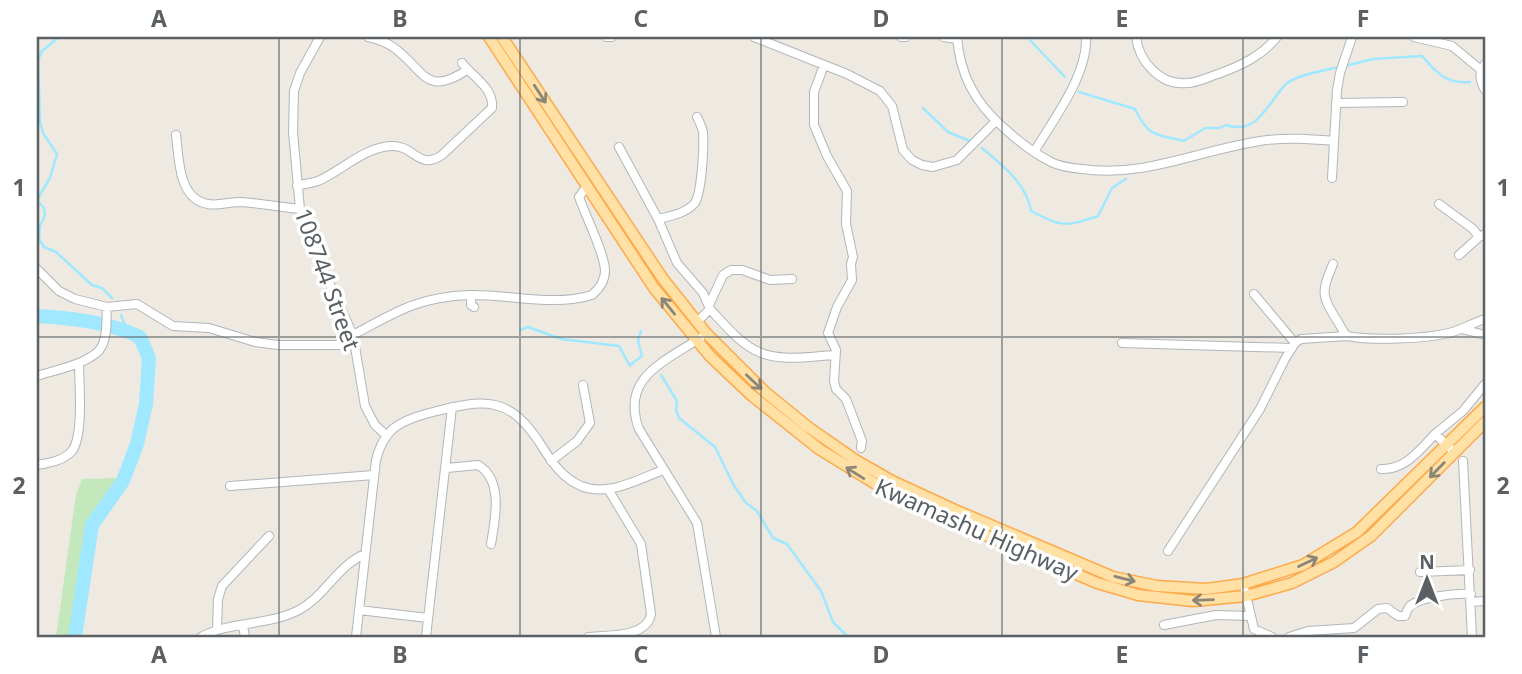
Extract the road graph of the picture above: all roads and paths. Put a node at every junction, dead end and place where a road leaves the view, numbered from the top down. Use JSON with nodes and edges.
{"nodes":[{"id":1,"x":320,"y":37,"type":"edge"},
{"id":2,"x":368,"y":37,"type":"edge"},
{"id":3,"x":489,"y":37,"type":"edge"},
{"id":4,"x":502,"y":37,"type":"edge"},
{"id":5,"x":606,"y":37,"type":"edge"},
{"id":6,"x":612,"y":37,"type":"edge"},
{"id":7,"x":754,"y":37,"type":"edge"},
{"id":8,"x":944,"y":37,"type":"edge"},
{"id":9,"x":1086,"y":37,"type":"edge"},
{"id":10,"x":1136,"y":37,"type":"edge"},
{"id":11,"x":1277,"y":37,"type":"edge"},
{"id":12,"x":1352,"y":37,"type":"edge"},
{"id":13,"x":1414,"y":37,"type":"edge"},
{"id":14,"x":957,"y":38,"type":"edge"},
{"id":15,"x":824,"y":65,"type":"junction"},
{"id":16,"x":1483,"y":67,"type":"edge"},
{"id":17,"x":1485,"y":90,"type":"edge"},
{"id":18,"x":1403,"y":102,"type":"dead end"},
{"id":19,"x":1336,"y":103,"type":"junction"},
{"id":20,"x":697,"y":117,"type":"dead end"},
{"id":21,"x":996,"y":121,"type":"junction"},
{"id":22,"x":176,"y":135,"type":"dead end"},
{"id":23,"x":1334,"y":141,"type":"junction"},
{"id":24,"x":618,"y":147,"type":"dead end"},
{"id":25,"x":1034,"y":152,"type":"junction"},
{"id":26,"x":1332,"y":178,"type":"dead end"},
{"id":27,"x":297,"y":186,"type":"junction"},
{"id":28,"x":587,"y":186,"type":"junction"},
{"id":29,"x":1439,"y":204,"type":"dead end"},
{"id":30,"x":300,"y":209,"type":"junction"},
{"id":31,"x":658,"y":219,"type":"junction"},
{"id":32,"x":1482,"y":236,"type":"edge"},
{"id":33,"x":1460,"y":255,"type":"dead end"},
{"id":34,"x":1333,"y":264,"type":"dead end"},
{"id":35,"x":37,"y":270,"type":"edge"},
{"id":36,"x":792,"y":279,"type":"dead end"},
{"id":37,"x":1254,"y":294,"type":"dead end"},
{"id":38,"x":471,"y":295,"type":"junction"},
{"id":39,"x":107,"y":307,"type":"junction"},
{"id":40,"x":474,"y":307,"type":"dead end"},
{"id":41,"x":709,"y":307,"type":"junction"},
{"id":42,"x":1485,"y":319,"type":"edge"},
{"id":43,"x":697,"y":323,"type":"junction"},
{"id":44,"x":1462,"y":329,"type":"junction"},
{"id":45,"x":353,"y":335,"type":"junction"},
{"id":46,"x":1485,"y":335,"type":"edge"},
{"id":47,"x":1347,"y":336,"type":"junction"},
{"id":48,"x":701,"y":337,"type":"junction"},
{"id":49,"x":1122,"y":343,"type":"dead end"},
{"id":50,"x":355,"y":345,"type":"junction"},
{"id":51,"x":1294,"y":345,"type":"junction"},
{"id":52,"x":835,"y":355,"type":"junction"},
{"id":53,"x":79,"y":363,"type":"junction"},
{"id":54,"x":37,"y":376,"type":"edge"},
{"id":55,"x":1485,"y":384,"type":"edge"},
{"id":56,"x":583,"y":385,"type":"dead end"},
{"id":57,"x":452,"y":407,"type":"junction"},
{"id":58,"x":1485,"y":407,"type":"edge"},
{"id":59,"x":1485,"y":422,"type":"edge"},
{"id":60,"x":386,"y":435,"type":"junction"},
{"id":61,"x":1435,"y":435,"type":"junction"},
{"id":62,"x":861,"y":447,"type":"dead end"},
{"id":63,"x":1450,"y":449,"type":"junction"},
{"id":64,"x":551,"y":461,"type":"junction"},
{"id":65,"x":1463,"y":461,"type":"dead end"},
{"id":66,"x":37,"y":465,"type":"edge"},
{"id":67,"x":447,"y":468,"type":"junction"},
{"id":68,"x":663,"y":470,"type":"junction"},
{"id":69,"x":1381,"y":470,"type":"dead end"},
{"id":70,"x":374,"y":475,"type":"junction"},
{"id":71,"x":230,"y":486,"type":"dead end"},
{"id":72,"x":608,"y":489,"type":"junction"},
{"id":73,"x":269,"y":536,"type":"dead end"},
{"id":74,"x":491,"y":544,"type":"dead end"},
{"id":75,"x":1168,"y":551,"type":"dead end"},
{"id":76,"x":365,"y":554,"type":"junction"},
{"id":77,"x":1470,"y":570,"type":"junction"},
{"id":78,"x":1420,"y":572,"type":"dead end"},
{"id":79,"x":1244,"y":590,"type":"junction"},
{"id":80,"x":1471,"y":598,"type":"junction"},
{"id":81,"x":1485,"y":601,"type":"edge"},
{"id":82,"x":359,"y":610,"type":"junction"},
{"id":83,"x":1250,"y":616,"type":"junction"},
{"id":84,"x":428,"y":618,"type":"junction"},
{"id":85,"x":1164,"y":625,"type":"dead end"},
{"id":86,"x":243,"y":626,"type":"junction"},
{"id":87,"x":217,"y":630,"type":"junction"},
{"id":88,"x":201,"y":637,"type":"edge"},
{"id":89,"x":245,"y":637,"type":"edge"},
{"id":90,"x":356,"y":637,"type":"edge"},
{"id":91,"x":426,"y":637,"type":"edge"},
{"id":92,"x":588,"y":637,"type":"edge"},
{"id":93,"x":716,"y":637,"type":"edge"},
{"id":94,"x":1270,"y":637,"type":"edge"},
{"id":95,"x":1289,"y":637,"type":"edge"},
{"id":96,"x":1472,"y":637,"type":"edge"}],
"edges":[{"from":1,"to":27,"type":"street","name":"108744 Street"},
{"from":2,"to":27,"type":"street"},
{"from":3,"to":28,"type":"main road","name":"Kwamashu Highway"},
{"from":4,"to":43,"type":"main road","name":"Kwamashu Highway","one_way":true},
{"from":5,"to":6,"type":"street"},
{"from":7,"to":15,"type":"street"},
{"from":8,"to":14,"type":"street"},
{"from":9,"to":25,"type":"street"},
{"from":10,"to":11,"type":"street"},
{"from":12,"to":19,"type":"street"},
{"from":13,"to":16,"type":"street"},
{"from":14,"to":21,"type":"street"},
{"from":15,"to":21,"type":"street"},
{"from":15,"to":52,"type":"street"},
{"from":16,"to":17,"type":"street"},
{"from":18,"to":19,"type":"street"},
{"from":19,"to":23,"type":"street"},
{"from":20,"to":31,"type":"street"},
{"from":21,"to":25,"type":"street"},
{"from":22,"to":30,"type":"street"},
{"from":23,"to":25,"type":"street"},
{"from":23,"to":26,"type":"street"},
{"from":24,"to":31,"type":"street"},
{"from":27,"to":30,"type":"street","name":"108744 Street"},
{"from":28,"to":38,"type":"street"},
{"from":48,"to":28,"type":"main road","name":"Kwamashu Highway","one_way":true},
{"from":29,"to":32,"type":"street"},
{"from":30,"to":45,"type":"street","name":"108744 Street"},
{"from":31,"to":41,"type":"street"},
{"from":32,"to":33,"type":"street"},
{"from":34,"to":47,"type":"street"},
{"from":35,"to":39,"type":"street"},
{"from":36,"to":41,"type":"street"},
{"from":37,"to":51,"type":"street"},
{"from":38,"to":40,"type":"street"},
{"from":38,"to":45,"type":"street"},
{"from":39,"to":50,"type":"street"},
{"from":39,"to":53,"type":"street"},
{"from":41,"to":43,"type":"street"},
{"from":41,"to":52,"type":"street"},
{"from":42,"to":44,"type":"street"},
{"from":43,"to":48,"type":"main road","name":"Kwamashu Highway"},
{"from":44,"to":46,"type":"street"},
{"from":44,"to":47,"type":"street"},
{"from":45,"to":50,"type":"street","name":"108744 Street"},
{"from":47,"to":51,"type":"street"},
{"from":48,"to":68,"type":"street"},
{"from":48,"to":79,"type":"main road","name":"Kwamashu Highway"},
{"from":49,"to":51,"type":"street"},
{"from":50,"to":60,"type":"street","name":"108744 Street"},
{"from":51,"to":75,"type":"street"},
{"from":52,"to":62,"type":"street"},
{"from":53,"to":54,"type":"street"},
{"from":53,"to":66,"type":"street"},
{"from":55,"to":61,"type":"street"},
{"from":56,"to":64,"type":"street"},
{"from":57,"to":60,"type":"street"},
{"from":57,"to":64,"type":"street"},
{"from":57,"to":67,"type":"street"},
{"from":58,"to":63,"type":"main road","name":"Kwamashu Highway"},
{"from":59,"to":63,"type":"main road","name":"Kwamashu Highway"},
{"from":60,"to":70,"type":"street"},
{"from":61,"to":63,"type":"street"},
{"from":61,"to":69,"type":"street"},
{"from":63,"to":79,"type":"main road","name":"Kwamashu Highway"},
{"from":64,"to":72,"type":"street"},
{"from":65,"to":77,"type":"street"},
{"from":67,"to":74,"type":"street"},
{"from":67,"to":84,"type":"street"},
{"from":68,"to":72,"type":"street"},
{"from":68,"to":93,"type":"street"},
{"from":70,"to":71,"type":"street"},
{"from":70,"to":76,"type":"street"},
{"from":72,"to":92,"type":"street"},
{"from":73,"to":87,"type":"street"},
{"from":76,"to":82,"type":"street"},
{"from":76,"to":86,"type":"street"},
{"from":77,"to":78,"type":"street"},
{"from":77,"to":80,"type":"street"},
{"from":79,"to":83,"type":"street"},
{"from":80,"to":81,"type":"street"},
{"from":80,"to":95,"type":"street"},
{"from":80,"to":96,"type":"street"},
{"from":82,"to":84,"type":"street"},
{"from":82,"to":90,"type":"street"},
{"from":83,"to":85,"type":"street"},
{"from":83,"to":94,"type":"street"},
{"from":84,"to":91,"type":"street"},
{"from":86,"to":87,"type":"street"},
{"from":86,"to":89,"type":"street"},
{"from":87,"to":88,"type":"street"}]}
